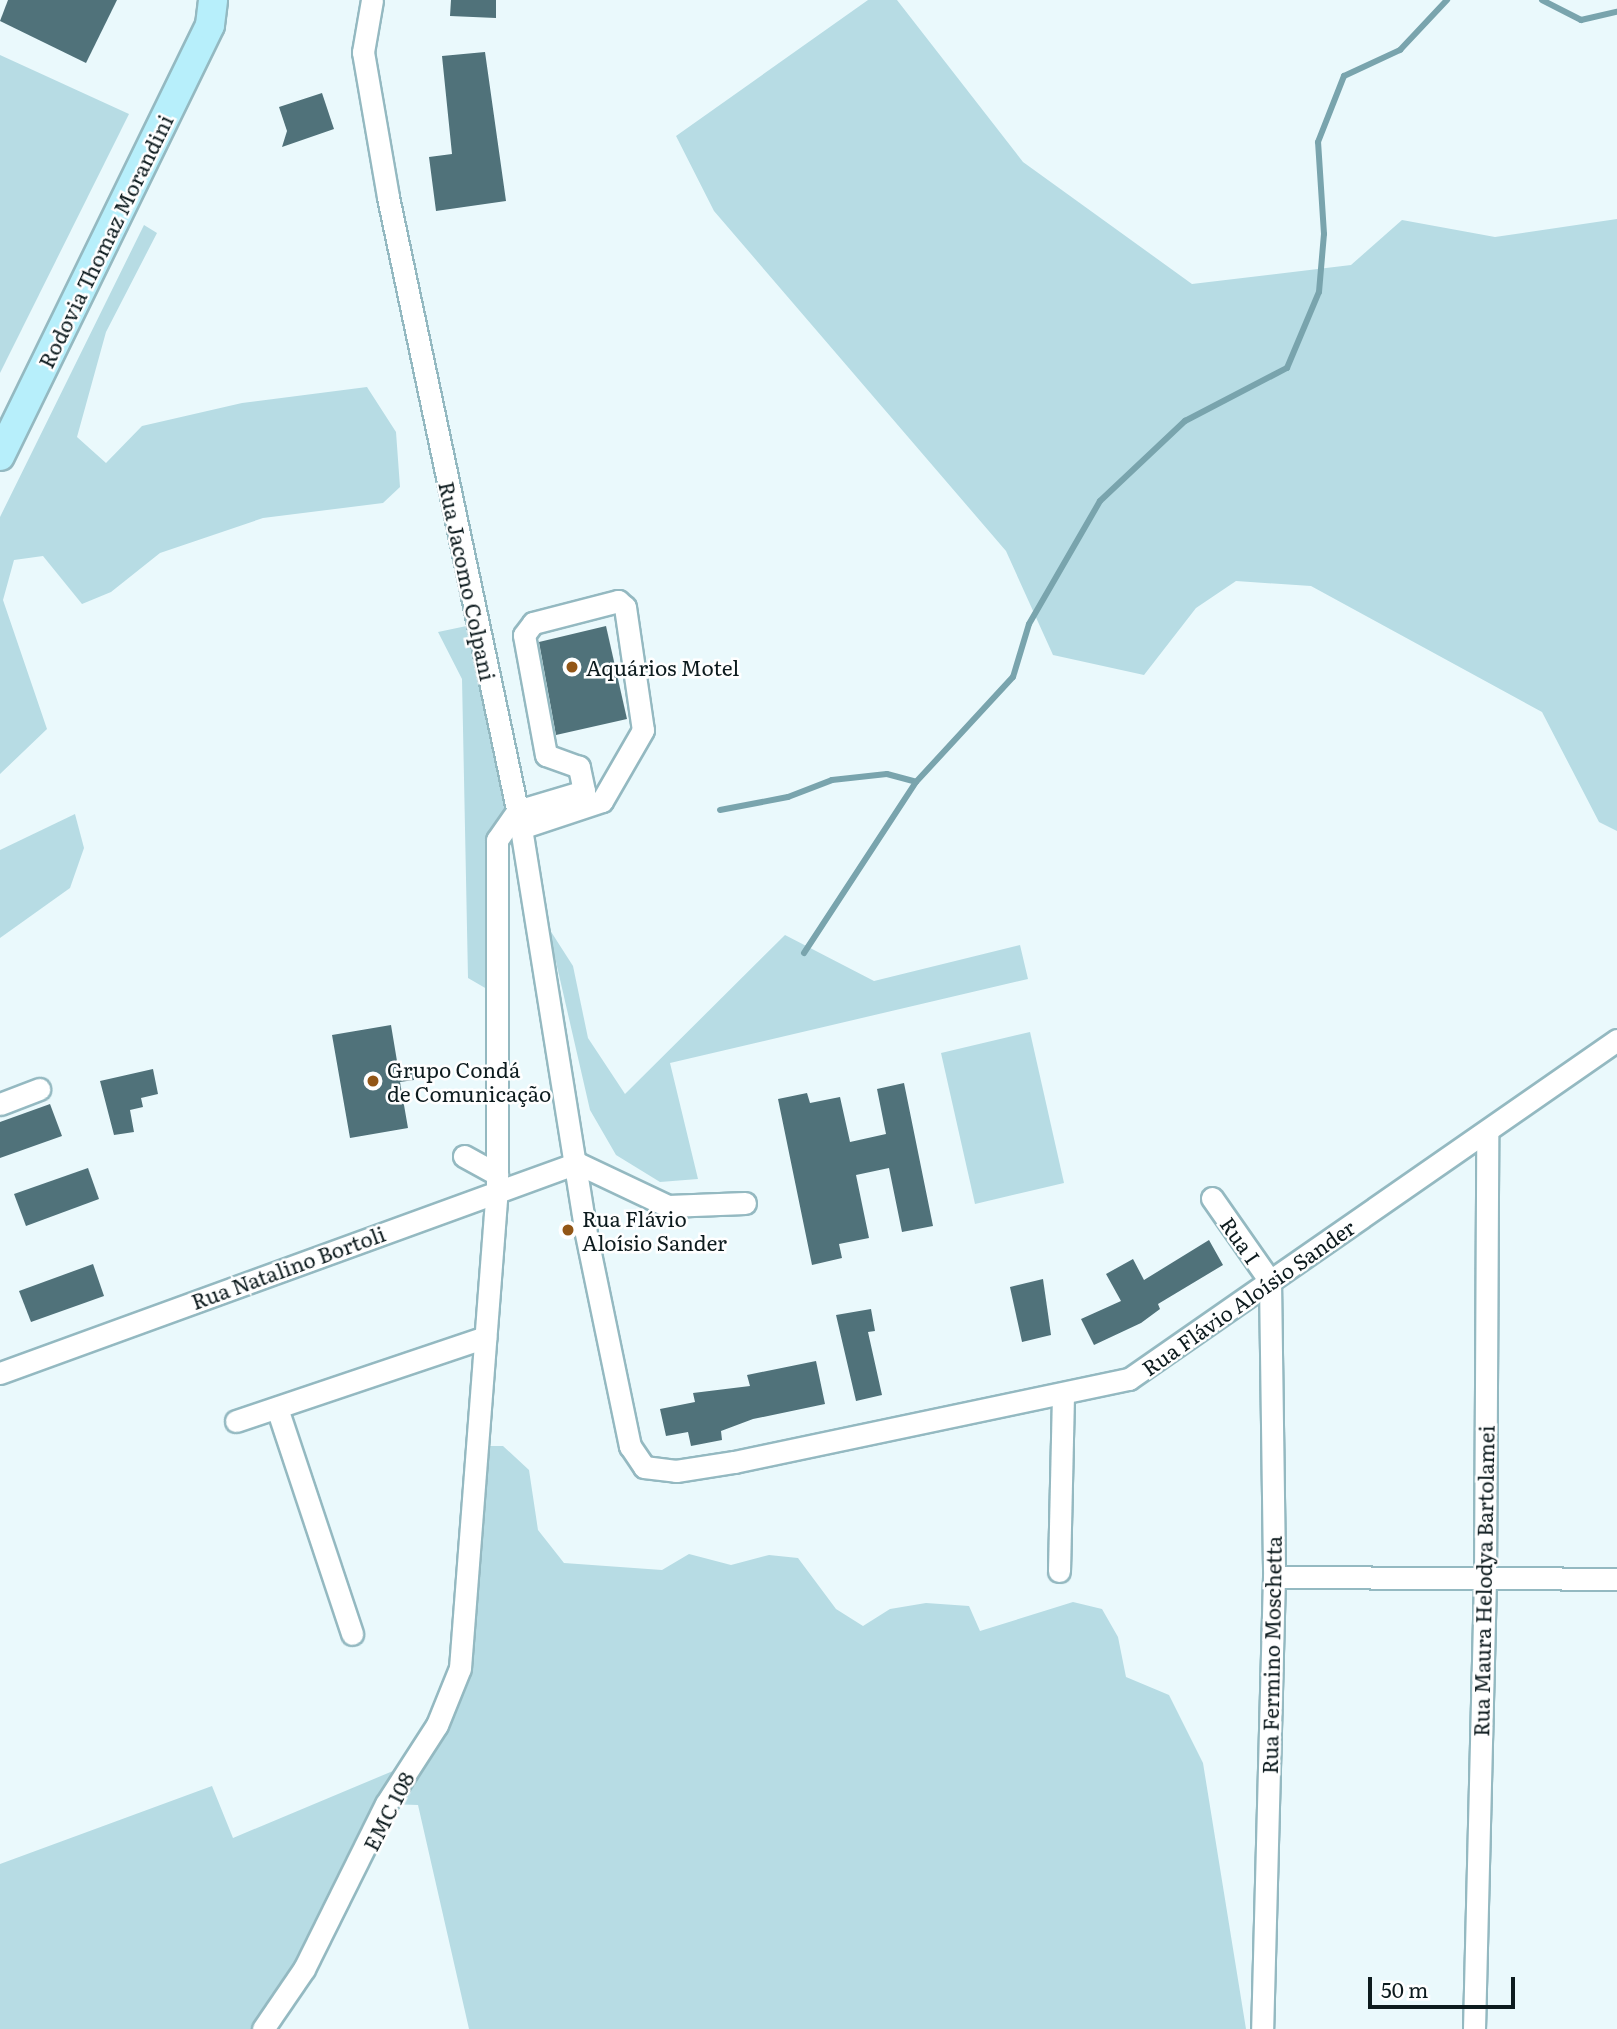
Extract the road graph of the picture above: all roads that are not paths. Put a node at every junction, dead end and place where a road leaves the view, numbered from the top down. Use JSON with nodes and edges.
{"nodes":[{"id":1,"x":235,"y":0,"type":"edge"},
{"id":2,"x":372,"y":0,"type":"edge"},
{"id":3,"x":211,"y":12,"type":"edge"},
{"id":4,"x":0,"y":456,"type":"edge"},
{"id":5,"x":519,"y":820,"type":"junction"},
{"id":6,"x":1617,"y":1040,"type":"edge"},
{"id":7,"x":39,"y":1090,"type":"dead end"},
{"id":8,"x":0,"y":1104,"type":"edge"},
{"id":9,"x":1486,"y":1132,"type":"junction"},
{"id":10,"x":464,"y":1156,"type":"dead end"},
{"id":11,"x":577,"y":1163,"type":"junction"},
{"id":12,"x":497,"y":1182,"type":"junction"},
{"id":13,"x":1212,"y":1198,"type":"dead end"},
{"id":14,"x":745,"y":1203,"type":"dead end"},
{"id":15,"x":1270,"y":1281,"type":"junction"},
{"id":16,"x":485,"y":1337,"type":"junction"},
{"id":17,"x":0,"y":1373,"type":"edge"},
{"id":18,"x":1063,"y":1397,"type":"junction"},
{"id":19,"x":277,"y":1408,"type":"junction"},
{"id":20,"x":236,"y":1421,"type":"dead end"},
{"id":21,"x":1059,"y":1571,"type":"dead end"},
{"id":22,"x":1274,"y":1577,"type":"junction"},
{"id":23,"x":1485,"y":1578,"type":"junction"},
{"id":24,"x":1617,"y":1579,"type":"edge"},
{"id":25,"x":352,"y":1634,"type":"dead end"},
{"id":26,"x":263,"y":2029,"type":"edge"},
{"id":27,"x":1262,"y":2029,"type":"edge"},
{"id":28,"x":1474,"y":2029,"type":"edge"}],
"edges":[{"from":1,"to":3,"type":"main road","name":"Rodovia Thomaz Morandini"},
{"from":2,"to":5,"type":"street","name":"Rua Jacomo Colpani"},
{"from":3,"to":4,"type":"main road","name":"Rodovia Thomaz Morandini"},
{"from":5,"to":5,"type":"street"},
{"from":5,"to":11,"type":"street","name":"Rua Jacomo Colpani"},
{"from":5,"to":12,"type":"street","name":"EMC 108"},
{"from":6,"to":9,"type":"street","name":"Rua Flávio Aloísio Sander"},
{"from":7,"to":8,"type":"street"},
{"from":9,"to":15,"type":"street","name":"Rua Flávio Aloísio Sander"},
{"from":9,"to":23,"type":"street","name":"Rua Maura Helodya Bartolamei"},
{"from":10,"to":12,"type":"street"},
{"from":11,"to":12,"type":"street","name":"Rua Natalino Bortoli"},
{"from":11,"to":14,"type":"street"},
{"from":11,"to":18,"type":"street","name":"Rua Flávio Aloísio Sander"},
{"from":12,"to":16,"type":"street","name":"EMC 108"},
{"from":12,"to":17,"type":"street","name":"Rua Natalino Bortoli"},
{"from":13,"to":15,"type":"street","name":"Rua I"},
{"from":15,"to":18,"type":"street","name":"Rua Flávio Aloísio Sander"},
{"from":15,"to":22,"type":"street","name":"Rua Fermino Moschetta"},
{"from":16,"to":19,"type":"street"},
{"from":16,"to":26,"type":"street","name":"EMC 108"},
{"from":18,"to":21,"type":"street"},
{"from":19,"to":20,"type":"street"},
{"from":19,"to":25,"type":"street"},
{"from":22,"to":23,"type":"street"},
{"from":22,"to":27,"type":"street","name":"Rua Fermino Moschetta"},
{"from":23,"to":24,"type":"street"},
{"from":23,"to":28,"type":"street","name":"Rua Maura Helodya Bartolamei"}]}
